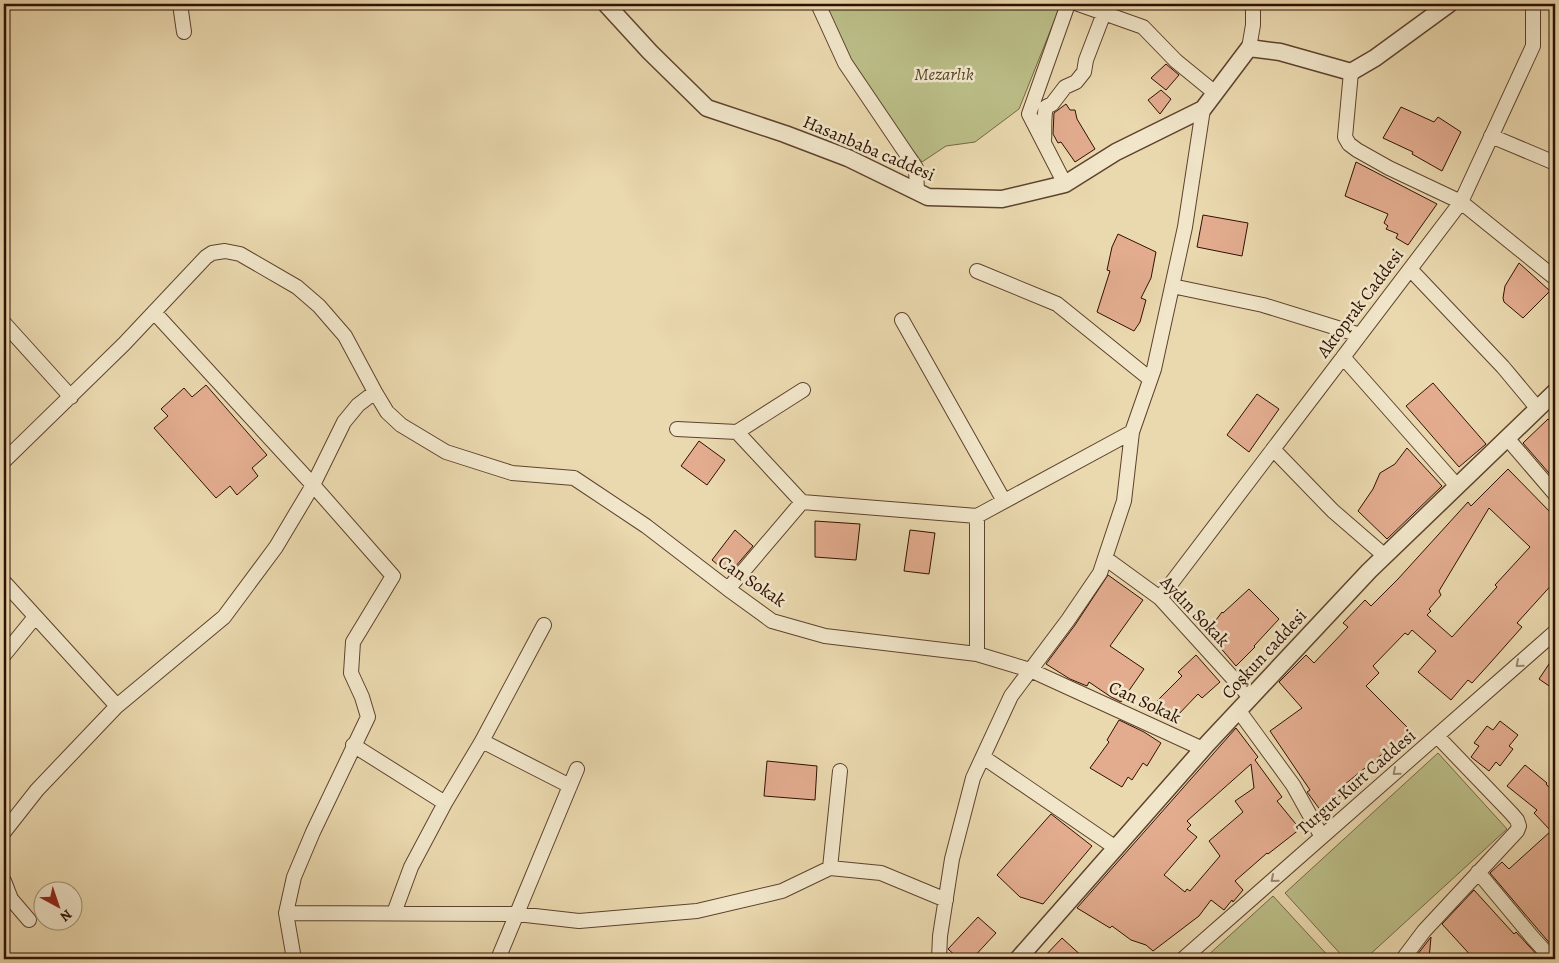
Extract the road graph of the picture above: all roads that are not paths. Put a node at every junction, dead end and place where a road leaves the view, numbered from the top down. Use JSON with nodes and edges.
{"nodes":[{"id":1,"x":180,"y":4,"type":"edge"},
{"id":2,"x":606,"y":4,"type":"edge"},
{"id":3,"x":818,"y":4,"type":"edge"},
{"id":4,"x":1068,"y":4,"type":"edge"},
{"id":5,"x":1078,"y":4,"type":"edge"},
{"id":6,"x":1253,"y":4,"type":"edge"},
{"id":7,"x":1449,"y":4,"type":"edge"},
{"id":8,"x":1533,"y":4,"type":"edge"},
{"id":9,"x":1104,"y":13,"type":"junction"},
{"id":10,"x":184,"y":32,"type":"dead end"},
{"id":11,"x":1248,"y":48,"type":"junction"},
{"id":12,"x":1351,"y":72,"type":"junction"},
{"id":13,"x":1214,"y":92,"type":"junction"},
{"id":14,"x":1203,"y":109,"type":"junction"},
{"id":15,"x":1491,"y":136,"type":"junction"},
{"id":16,"x":1044,"y":142,"type":"junction"},
{"id":17,"x":1555,"y":163,"type":"edge"},
{"id":18,"x":1066,"y":184,"type":"junction"},
{"id":19,"x":917,"y":192,"type":"junction"},
{"id":20,"x":1461,"y":202,"type":"junction"},
{"id":21,"x":1410,"y":269,"type":"junction"},
{"id":22,"x":977,"y":271,"type":"dead end"},
{"id":23,"x":1555,"y":278,"type":"edge"},
{"id":24,"x":1172,"y":286,"type":"junction"},
{"id":25,"x":154,"y":312,"type":"junction"},
{"id":26,"x":902,"y":320,"type":"dead end"},
{"id":27,"x":4,"y":323,"type":"edge"},
{"id":28,"x":1360,"y":335,"type":"junction"},
{"id":29,"x":1343,"y":357,"type":"junction"},
{"id":30,"x":1150,"y":379,"type":"junction"},
{"id":31,"x":803,"y":390,"type":"dead end"},
{"id":32,"x":375,"y":392,"type":"junction"},
{"id":33,"x":1555,"y":392,"type":"edge"},
{"id":34,"x":71,"y":397,"type":"junction"},
{"id":35,"x":1538,"y":409,"type":"junction"},
{"id":36,"x":676,"y":429,"type":"dead end"},
{"id":37,"x":737,"y":432,"type":"junction"},
{"id":38,"x":1132,"y":432,"type":"junction"},
{"id":39,"x":1507,"y":438,"type":"junction"},
{"id":40,"x":1273,"y":449,"type":"junction"},
{"id":41,"x":4,"y":460,"type":"edge"},
{"id":42,"x":313,"y":485,"type":"junction"},
{"id":43,"x":1457,"y":486,"type":"junction"},
{"id":44,"x":1555,"y":494,"type":"edge"},
{"id":45,"x":1004,"y":501,"type":"junction"},
{"id":46,"x":802,"y":502,"type":"junction"},
{"id":47,"x":977,"y":516,"type":"junction"},
{"id":48,"x":1385,"y":556,"type":"junction"},
{"id":49,"x":1105,"y":558,"type":"junction"},
{"id":50,"x":4,"y":582,"type":"edge"},
{"id":51,"x":728,"y":589,"type":"junction"},
{"id":52,"x":1160,"y":598,"type":"junction"},
{"id":53,"x":35,"y":617,"type":"junction"},
{"id":54,"x":544,"y":625,"type":"dead end"},
{"id":55,"x":1555,"y":632,"type":"edge"},
{"id":56,"x":977,"y":654,"type":"junction"},
{"id":57,"x":4,"y":655,"type":"edge"},
{"id":58,"x":1030,"y":670,"type":"junction"},
{"id":59,"x":1251,"y":698,"type":"junction"},
{"id":60,"x":117,"y":706,"type":"junction"},
{"id":61,"x":1239,"y":711,"type":"junction"},
{"id":62,"x":1437,"y":736,"type":"junction"},
{"id":63,"x":482,"y":741,"type":"junction"},
{"id":64,"x":353,"y":745,"type":"junction"},
{"id":65,"x":1203,"y":749,"type":"junction"},
{"id":66,"x":983,"y":757,"type":"junction"},
{"id":67,"x":577,"y":769,"type":"dead end"},
{"id":68,"x":840,"y":771,"type":"dead end"},
{"id":69,"x":570,"y":786,"type":"junction"},
{"id":70,"x":445,"y":803,"type":"junction"},
{"id":71,"x":4,"y":832,"type":"edge"},
{"id":72,"x":1322,"y":837,"type":"junction"},
{"id":73,"x":1116,"y":848,"type":"junction"},
{"id":74,"x":830,"y":868,"type":"junction"},
{"id":75,"x":1478,"y":872,"type":"junction"},
{"id":76,"x":4,"y":882,"type":"edge"},
{"id":77,"x":946,"y":900,"type":"junction"},
{"id":78,"x":286,"y":913,"type":"junction"},
{"id":79,"x":394,"y":913,"type":"junction"},
{"id":80,"x":517,"y":914,"type":"junction"},
{"id":81,"x":29,"y":920,"type":"dead end"},
{"id":82,"x":294,"y":959,"type":"edge"},
{"id":83,"x":498,"y":959,"type":"edge"},
{"id":84,"x":939,"y":959,"type":"edge"},
{"id":85,"x":1018,"y":959,"type":"edge"},
{"id":86,"x":1183,"y":959,"type":"edge"},
{"id":87,"x":1403,"y":959,"type":"edge"},
{"id":88,"x":1552,"y":959,"type":"edge"}],
"edges":[{"from":1,"to":10,"type":"street"},
{"from":2,"to":19,"type":"street","name":"Hasanbaba caddesi"},
{"from":3,"to":19,"type":"street"},
{"from":4,"to":16,"type":"street"},
{"from":5,"to":9,"type":"street"},
{"from":6,"to":11,"type":"street"},
{"from":7,"to":12,"type":"street"},
{"from":8,"to":15,"type":"street","name":"Aktoprak Caddesi"},
{"from":9,"to":13,"type":"street"},
{"from":9,"to":16,"type":"street"},
{"from":11,"to":12,"type":"street"},
{"from":11,"to":13,"type":"street"},
{"from":12,"to":20,"type":"street"},
{"from":13,"to":14,"type":"street"},
{"from":14,"to":18,"type":"street","name":"Hasanbaba caddesi"},
{"from":14,"to":24,"type":"street"},
{"from":15,"to":17,"type":"street"},
{"from":15,"to":20,"type":"street","name":"Aktoprak Caddesi"},
{"from":16,"to":18,"type":"street"},
{"from":18,"to":19,"type":"street","name":"Hasanbaba caddesi"},
{"from":20,"to":21,"type":"street","name":"Aktoprak Caddesi"},
{"from":20,"to":23,"type":"street"},
{"from":21,"to":28,"type":"street","name":"Aktoprak Caddesi"},
{"from":21,"to":35,"type":"street"},
{"from":22,"to":30,"type":"street"},
{"from":24,"to":28,"type":"street"},
{"from":24,"to":30,"type":"street"},
{"from":25,"to":32,"type":"street","name":"Can Sokak"},
{"from":25,"to":34,"type":"street","name":"Can Sokak"},
{"from":25,"to":42,"type":"street"},
{"from":26,"to":45,"type":"street"},
{"from":27,"to":34,"type":"street"},
{"from":28,"to":29,"type":"street","name":"Aktoprak Caddesi"},
{"from":29,"to":40,"type":"street","name":"Aktoprak Caddesi"},
{"from":29,"to":43,"type":"street"},
{"from":30,"to":38,"type":"street"},
{"from":31,"to":37,"type":"street"},
{"from":32,"to":42,"type":"street"},
{"from":32,"to":51,"type":"street","name":"Can Sokak"},
{"from":33,"to":35,"type":"street","name":"Coşkun caddesi"},
{"from":34,"to":41,"type":"street","name":"Can Sokak"},
{"from":35,"to":39,"type":"street","name":"Coşkun caddesi"},
{"from":36,"to":37,"type":"street"},
{"from":37,"to":46,"type":"street"},
{"from":38,"to":45,"type":"street"},
{"from":38,"to":49,"type":"street"},
{"from":39,"to":43,"type":"street","name":"Coşkun caddesi"},
{"from":39,"to":44,"type":"street"},
{"from":40,"to":48,"type":"street"},
{"from":40,"to":52,"type":"street","name":"Aktoprak Caddesi"},
{"from":42,"to":60,"type":"street"},
{"from":42,"to":64,"type":"street"},
{"from":43,"to":48,"type":"street","name":"Coşkun caddesi"},
{"from":45,"to":47,"type":"street"},
{"from":46,"to":47,"type":"street"},
{"from":46,"to":51,"type":"street"},
{"from":47,"to":56,"type":"street"},
{"from":48,"to":59,"type":"street","name":"Coşkun caddesi"},
{"from":49,"to":52,"type":"street","name":"Aydın Sokak"},
{"from":49,"to":58,"type":"street"},
{"from":50,"to":53,"type":"street"},
{"from":51,"to":56,"type":"street","name":"Can Sokak"},
{"from":52,"to":59,"type":"street","name":"Aydın Sokak"},
{"from":53,"to":57,"type":"street"},
{"from":53,"to":60,"type":"street"},
{"from":54,"to":63,"type":"street"},
{"from":55,"to":62,"type":"street","name":"Turgut Kurt Caddesi","one_way":true},
{"from":56,"to":58,"type":"street","name":"Can Sokak"},
{"from":58,"to":65,"type":"street","name":"Can Sokak"},
{"from":58,"to":66,"type":"street"},
{"from":59,"to":61,"type":"street","name":"Coşkun caddesi"},
{"from":60,"to":71,"type":"street"},
{"from":61,"to":65,"type":"street","name":"Coşkun caddesi"},
{"from":61,"to":72,"type":"street"},
{"from":62,"to":72,"type":"street","name":"Turgut Kurt Caddesi","one_way":true},
{"from":62,"to":75,"type":"street"},
{"from":63,"to":69,"type":"street"},
{"from":63,"to":70,"type":"street"},
{"from":64,"to":70,"type":"street"},
{"from":64,"to":78,"type":"street"},
{"from":65,"to":73,"type":"street","name":"Coşkun caddesi"},
{"from":66,"to":73,"type":"street"},
{"from":66,"to":77,"type":"street"},
{"from":67,"to":69,"type":"street"},
{"from":68,"to":74,"type":"street"},
{"from":69,"to":80,"type":"street"},
{"from":70,"to":79,"type":"street"},
{"from":72,"to":86,"type":"street","name":"Turgut Kurt Caddesi","one_way":true},
{"from":73,"to":85,"type":"street","name":"Coşkun caddesi"},
{"from":74,"to":77,"type":"street"},
{"from":74,"to":80,"type":"street"},
{"from":75,"to":87,"type":"street"},
{"from":75,"to":88,"type":"street"},
{"from":76,"to":81,"type":"street"},
{"from":77,"to":84,"type":"street"},
{"from":78,"to":79,"type":"street"},
{"from":78,"to":82,"type":"street"},
{"from":79,"to":80,"type":"street"},
{"from":80,"to":83,"type":"street"}]}
